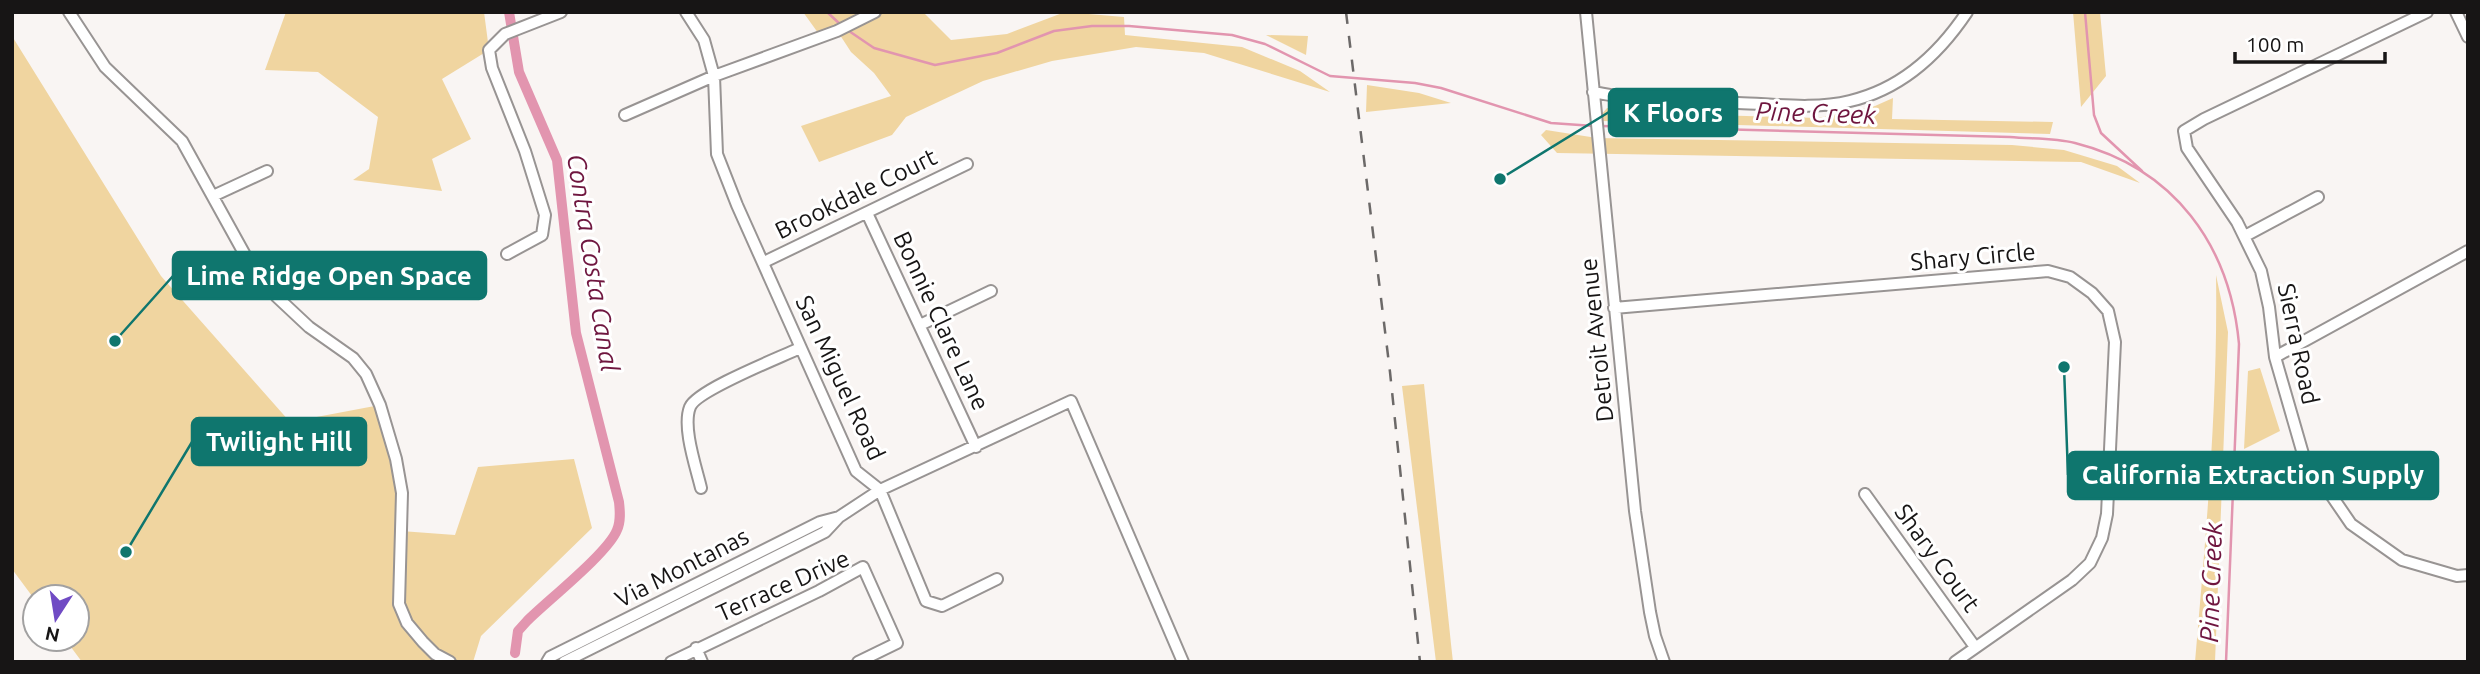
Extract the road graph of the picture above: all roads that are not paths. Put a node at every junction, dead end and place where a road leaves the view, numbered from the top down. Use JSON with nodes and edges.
{"nodes":[{"id":1,"x":69,"y":12,"type":"edge"},
{"id":2,"x":561,"y":12,"type":"edge"},
{"id":3,"x":686,"y":12,"type":"edge"},
{"id":4,"x":875,"y":12,"type":"edge"},
{"id":5,"x":1586,"y":12,"type":"edge"},
{"id":6,"x":1967,"y":12,"type":"edge"},
{"id":7,"x":2427,"y":12,"type":"edge"},
{"id":8,"x":2456,"y":12,"type":"edge"},
{"id":9,"x":2468,"y":37,"type":"edge"},
{"id":10,"x":714,"y":76,"type":"junction"},
{"id":11,"x":1593,"y":92,"type":"junction"},
{"id":12,"x":625,"y":115,"type":"dead end"},
{"id":13,"x":967,"y":164,"type":"dead end"},
{"id":14,"x":267,"y":171,"type":"dead end"},
{"id":15,"x":213,"y":196,"type":"junction"},
{"id":16,"x":2318,"y":197,"type":"dead end"},
{"id":17,"x":867,"y":213,"type":"junction"},
{"id":18,"x":2245,"y":236,"type":"junction"},
{"id":19,"x":2468,"y":251,"type":"edge"},
{"id":20,"x":507,"y":254,"type":"dead end"},
{"id":21,"x":764,"y":262,"type":"junction"},
{"id":22,"x":991,"y":291,"type":"dead end"},
{"id":23,"x":1614,"y":308,"type":"junction"},
{"id":24,"x":920,"y":325,"type":"junction"},
{"id":25,"x":800,"y":348,"type":"junction"},
{"id":26,"x":2275,"y":356,"type":"junction"},
{"id":27,"x":976,"y":447,"type":"junction"},
{"id":28,"x":701,"y":488,"type":"dead end"},
{"id":29,"x":880,"y":490,"type":"junction"},
{"id":30,"x":1865,"y":495,"type":"dead end"},
{"id":31,"x":839,"y":517,"type":"junction"},
{"id":32,"x":2468,"y":575,"type":"edge"},
{"id":33,"x":998,"y":579,"type":"dead end"},
{"id":34,"x":1975,"y":647,"type":"junction"},
{"id":35,"x":696,"y":648,"type":"junction"},
{"id":36,"x":1181,"y":661,"type":"edge"},
{"id":37,"x":450,"y":662,"type":"edge"},
{"id":38,"x":547,"y":662,"type":"edge"},
{"id":39,"x":564,"y":662,"type":"edge"},
{"id":40,"x":671,"y":662,"type":"edge"},
{"id":41,"x":702,"y":662,"type":"edge"},
{"id":42,"x":858,"y":662,"type":"edge"},
{"id":43,"x":1664,"y":662,"type":"edge"},
{"id":44,"x":1955,"y":662,"type":"edge"}],
"edges":[{"from":1,"to":15,"type":"street"},
{"from":2,"to":20,"type":"street"},
{"from":3,"to":10,"type":"street","name":"San Miguel Road"},
{"from":4,"to":10,"type":"street"},
{"from":5,"to":11,"type":"street","name":"Detroit Avenue"},
{"from":6,"to":11,"type":"street"},
{"from":7,"to":18,"type":"street","name":"Sierra Road"},
{"from":8,"to":9,"type":"street"},
{"from":10,"to":12,"type":"street"},
{"from":10,"to":21,"type":"street","name":"San Miguel Road"},
{"from":11,"to":23,"type":"street","name":"Detroit Avenue"},
{"from":13,"to":17,"type":"street","name":"Brookdale Court"},
{"from":14,"to":15,"type":"street"},
{"from":15,"to":37,"type":"street"},
{"from":16,"to":18,"type":"street"},
{"from":17,"to":21,"type":"street","name":"Brookdale Court"},
{"from":17,"to":24,"type":"street","name":"Bonnie Clare Lane"},
{"from":18,"to":26,"type":"street","name":"Sierra Road"},
{"from":19,"to":26,"type":"street"},
{"from":21,"to":25,"type":"street","name":"San Miguel Road"},
{"from":22,"to":24,"type":"street"},
{"from":23,"to":34,"type":"street","name":"Shary Circle"},
{"from":23,"to":43,"type":"street","name":"Detroit Avenue"},
{"from":24,"to":27,"type":"street","name":"Bonnie Clare Lane"},
{"from":25,"to":28,"type":"street"},
{"from":25,"to":29,"type":"street","name":"San Miguel Road"},
{"from":26,"to":32,"type":"street","name":"Sierra Road"},
{"from":27,"to":29,"type":"street","name":"San Miguel Road"},
{"from":27,"to":36,"type":"street","name":"San Miguel Road"},
{"from":29,"to":31,"type":"street","name":"Via Montanas"},
{"from":29,"to":33,"type":"street"},
{"from":30,"to":34,"type":"street","name":"Shary Court"},
{"from":31,"to":38,"type":"street","name":"Via Montanas"},
{"from":31,"to":39,"type":"street","name":"Via Montanas"},
{"from":34,"to":44,"type":"street","name":"Shary Circle"},
{"from":35,"to":40,"type":"street"},
{"from":35,"to":41,"type":"street","name":"Terrace Drive"},
{"from":35,"to":42,"type":"street","name":"Terrace Drive"}]}
